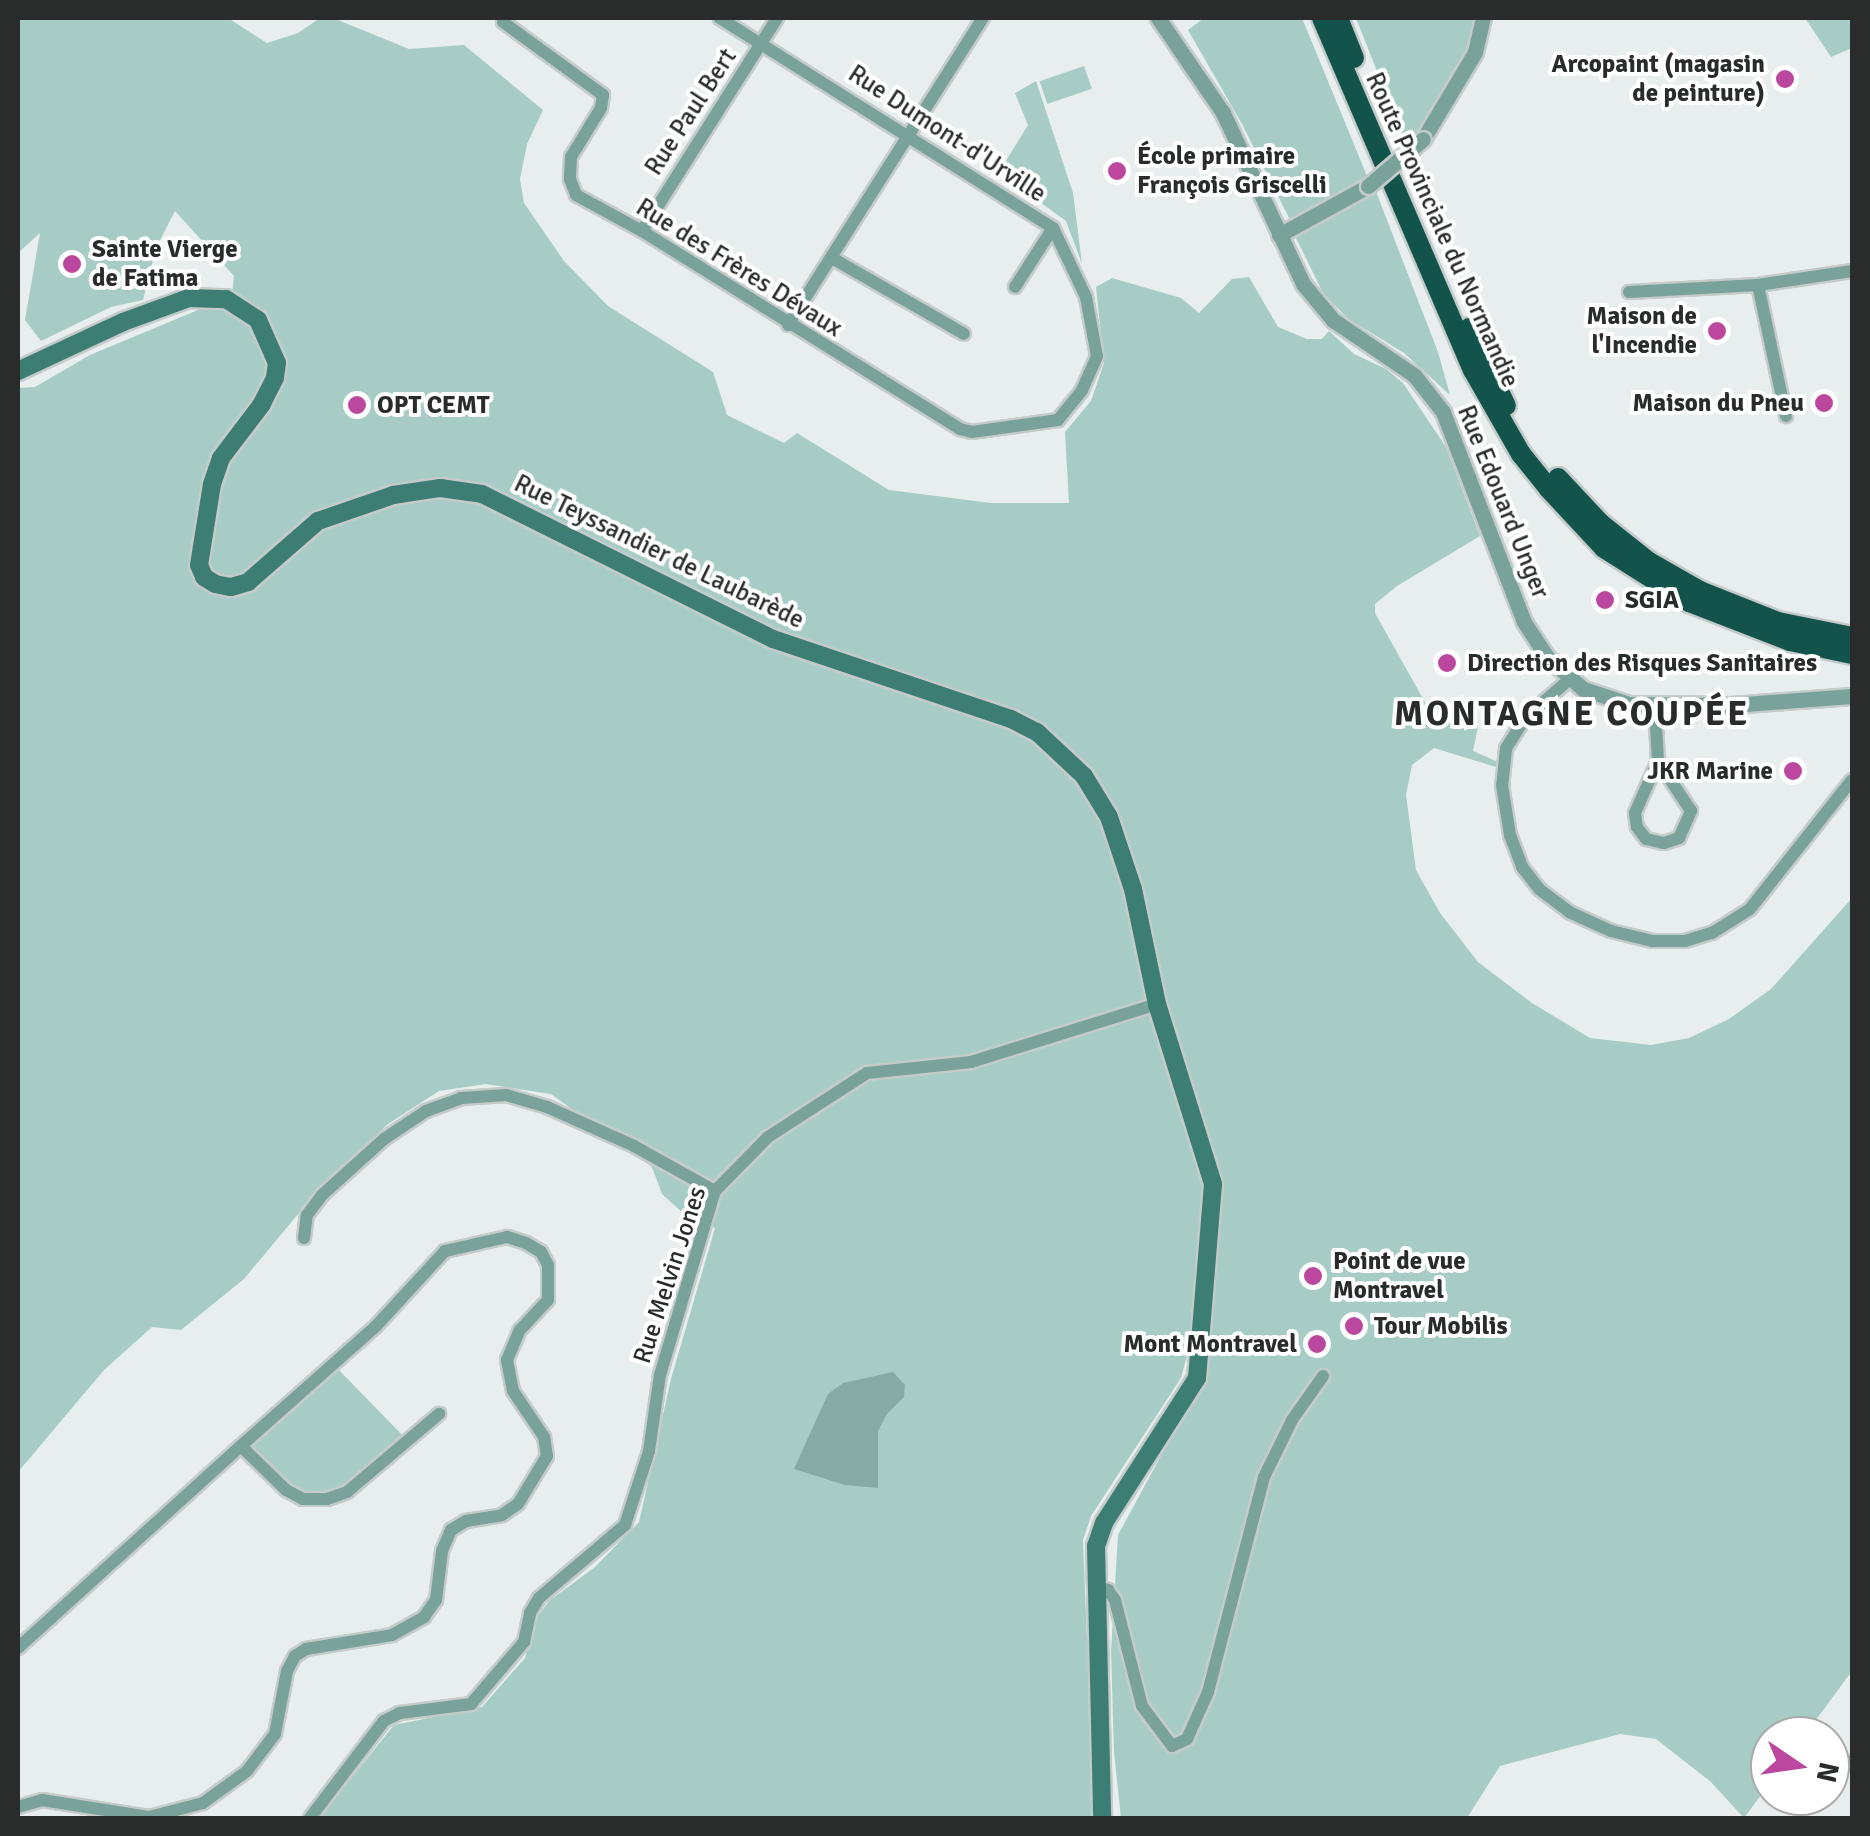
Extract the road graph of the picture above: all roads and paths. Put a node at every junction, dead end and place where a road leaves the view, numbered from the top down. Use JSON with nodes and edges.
{"nodes":[{"id":1,"x":720,"y":18,"type":"edge"},
{"id":2,"x":777,"y":18,"type":"edge"},
{"id":3,"x":983,"y":18,"type":"edge"},
{"id":4,"x":1158,"y":18,"type":"edge"},
{"id":5,"x":1322,"y":18,"type":"edge"},
{"id":6,"x":1338,"y":18,"type":"edge"},
{"id":7,"x":1484,"y":18,"type":"edge"},
{"id":8,"x":504,"y":22,"type":"dead end"},
{"id":9,"x":762,"y":42,"type":"junction"},
{"id":10,"x":907,"y":134,"type":"junction"},
{"id":11,"x":1053,"y":228,"type":"junction"},
{"id":12,"x":642,"y":231,"type":"junction"},
{"id":13,"x":1278,"y":235,"type":"junction"},
{"id":14,"x":832,"y":258,"type":"junction"},
{"id":15,"x":1852,"y":270,"type":"edge"},
{"id":16,"x":1015,"y":286,"type":"dead end"},
{"id":17,"x":1758,"y":286,"type":"junction"},
{"id":18,"x":1629,"y":292,"type":"dead end"},
{"id":19,"x":788,"y":325,"type":"junction"},
{"id":20,"x":964,"y":334,"type":"dead end"},
{"id":21,"x":18,"y":372,"type":"edge"},
{"id":22,"x":1082,"y":390,"type":"joint"},
{"id":23,"x":1786,"y":416,"type":"dead end"},
{"id":24,"x":1852,"y":637,"type":"edge"},
{"id":25,"x":1852,"y":654,"type":"edge"},
{"id":26,"x":1570,"y":679,"type":"junction"},
{"id":27,"x":1852,"y":696,"type":"edge"},
{"id":28,"x":1656,"y":707,"type":"junction"},
{"id":29,"x":1658,"y":762,"type":"junction"},
{"id":30,"x":1852,"y":780,"type":"edge"},
{"id":31,"x":1158,"y":1004,"type":"junction"},
{"id":32,"x":715,"y":1190,"type":"junction"},
{"id":33,"x":304,"y":1238,"type":"dead end"},
{"id":34,"x":1323,"y":1376,"type":"dead end"},
{"id":35,"x":439,"y":1414,"type":"dead end"},
{"id":36,"x":241,"y":1446,"type":"junction"},
{"id":37,"x":1094,"y":1586,"type":"junction"},
{"id":38,"x":18,"y":1648,"type":"edge"},
{"id":39,"x":18,"y":1807,"type":"edge"},
{"id":40,"x":310,"y":1818,"type":"edge"},
{"id":41,"x":1102,"y":1818,"type":"edge"}],
"edges":[{"from":1,"to":9,"type":"street","name":"Rue Dumont-d'Urville"},
{"from":2,"to":9,"type":"street","name":"Rue Paul Bert"},
{"from":3,"to":10,"type":"street"},
{"from":4,"to":13,"type":"street","name":"Rue Edouard Unger"},
{"from":5,"to":25,"type":"highway","name":"Route Provinciale du Normandie"},
{"from":6,"to":24,"type":"highway","name":"Route Provinciale du Normandie"},
{"from":7,"to":13,"type":"street","bridge":true},
{"from":8,"to":12,"type":"street","name":"Rue des Frères Dévaux"},
{"from":9,"to":10,"type":"street","name":"Rue Dumont-d'Urville"},
{"from":9,"to":12,"type":"street","name":"Rue Paul Bert"},
{"from":10,"to":11,"type":"street","name":"Rue Dumont-d'Urville"},
{"from":10,"to":14,"type":"street"},
{"from":11,"to":16,"type":"street"},
{"from":11,"to":22,"type":"street","name":"Rue Dumont-d'Urville"},
{"from":12,"to":19,"type":"street","name":"Rue des Frères Dévaux"},
{"from":13,"to":26,"type":"street","name":"Rue Edouard Unger"},
{"from":14,"to":19,"type":"street"},
{"from":14,"to":20,"type":"street"},
{"from":15,"to":17,"type":"street"},
{"from":17,"to":18,"type":"street"},
{"from":17,"to":23,"type":"street"},
{"from":19,"to":22,"type":"street","name":"Rue des Frères Dévaux"},
{"from":21,"to":31,"type":"main road","name":"Rue Teyssandier de Laubarède"},
{"from":26,"to":28,"type":"street","name":"Rue Edouard Unger"},
{"from":26,"to":30,"type":"street"},
{"from":27,"to":28,"type":"street","name":"Rue Edouard Unger"},
{"from":28,"to":29,"type":"street"},
{"from":29,"to":29,"type":"street"},
{"from":31,"to":32,"type":"street","name":"Rue Melvin Jones"},
{"from":31,"to":37,"type":"main road","name":"Rue Teyssandier de Laubarède"},
{"from":32,"to":33,"type":"street"},
{"from":32,"to":40,"type":"street","name":"Rue Melvin Jones"},
{"from":34,"to":37,"type":"street"},
{"from":35,"to":36,"type":"street"},
{"from":36,"to":38,"type":"street"},
{"from":36,"to":39,"type":"street"},
{"from":37,"to":41,"type":"main road","name":"Rue Teyssandier de Laubarède"}]}
